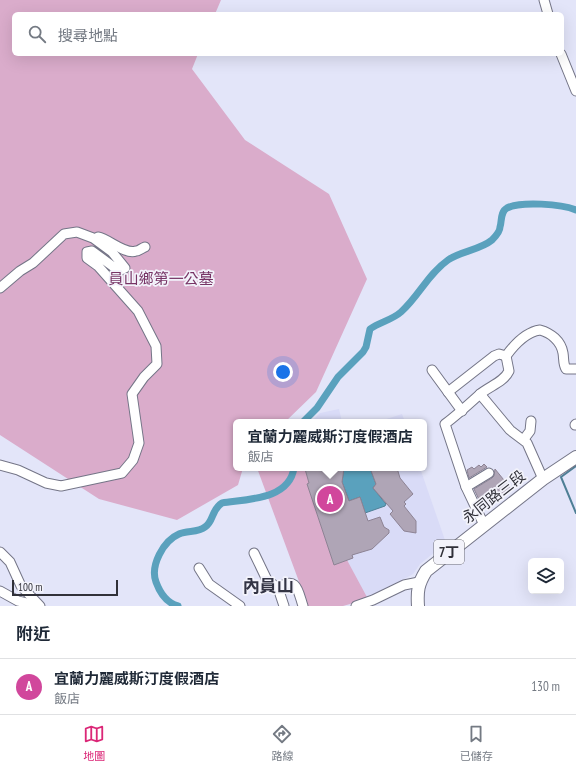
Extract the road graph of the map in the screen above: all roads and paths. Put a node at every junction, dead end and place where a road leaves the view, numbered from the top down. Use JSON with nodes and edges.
{"nodes":[{"id":1,"x":544,"y":0,"type":"edge"},
{"id":2,"x":547,"y":12,"type":"edge"},
{"id":3,"x":562,"y":56,"type":"edge"},
{"id":4,"x":576,"y":91,"type":"edge"},
{"id":5,"x":86,"y":235,"type":"junction"},
{"id":6,"x":144,"y":247,"type":"dead end"},
{"id":7,"x":0,"y":288,"type":"edge"},
{"id":8,"x":506,"y":356,"type":"junction"},
{"id":9,"x":576,"y":369,"type":"edge"},
{"id":10,"x":432,"y":370,"type":"dead end"},
{"id":11,"x":448,"y":392,"type":"junction"},
{"id":12,"x":480,"y":394,"type":"junction"},
{"id":13,"x":462,"y":411,"type":"junction"},
{"id":14,"x":531,"y":421,"type":"dead end"},
{"id":15,"x":524,"y":440,"type":"junction"},
{"id":16,"x":576,"y":457,"type":"edge"},
{"id":17,"x":0,"y":465,"type":"edge"},
{"id":18,"x":489,"y":473,"type":"dead end"},
{"id":19,"x":543,"y":479,"type":"junction"},
{"id":20,"x":466,"y":488,"type":"junction"},
{"id":21,"x":484,"y":525,"type":"junction"},
{"id":22,"x":0,"y":552,"type":"edge"},
{"id":23,"x":254,"y":553,"type":"dead end"},
{"id":24,"x":200,"y":568,"type":"dead end"},
{"id":25,"x":419,"y":582,"type":"junction"},
{"id":26,"x":278,"y":588,"type":"junction"},
{"id":27,"x":0,"y":591,"type":"edge"},
{"id":28,"x":40,"y":606,"type":"edge"},
{"id":29,"x":240,"y":606,"type":"edge"},
{"id":30,"x":284,"y":606,"type":"edge"},
{"id":31,"x":303,"y":606,"type":"edge"},
{"id":32,"x":356,"y":606,"type":"edge"},
{"id":33,"x":418,"y":606,"type":"edge"}],
"edges":[{"from":1,"to":2,"type":"street"},
{"from":3,"to":4,"type":"street"},
{"from":5,"to":6,"type":"street"},
{"from":5,"to":7,"type":"street"},
{"from":5,"to":17,"type":"street"},
{"from":8,"to":9,"type":"street"},
{"from":8,"to":11,"type":"street"},
{"from":8,"to":12,"type":"street"},
{"from":10,"to":11,"type":"street"},
{"from":11,"to":13,"type":"street"},
{"from":12,"to":13,"type":"street"},
{"from":12,"to":15,"type":"street"},
{"from":13,"to":20,"type":"street"},
{"from":14,"to":15,"type":"street"},
{"from":15,"to":19,"type":"street"},
{"from":16,"to":19,"type":"main road","name":"永同路三段","number":"7丁"},
{"from":18,"to":20,"type":"street"},
{"from":19,"to":21,"type":"main road","name":"永同路三段","number":"7丁"},
{"from":20,"to":21,"type":"street"},
{"from":21,"to":25,"type":"main road","name":"永同路三段","number":"7丁"},
{"from":22,"to":28,"type":"street"},
{"from":23,"to":26,"type":"street"},
{"from":24,"to":29,"type":"street"},
{"from":25,"to":32,"type":"street"},
{"from":25,"to":33,"type":"main road"},
{"from":26,"to":30,"type":"street"},
{"from":26,"to":31,"type":"street"},
{"from":27,"to":28,"type":"street"}]}
